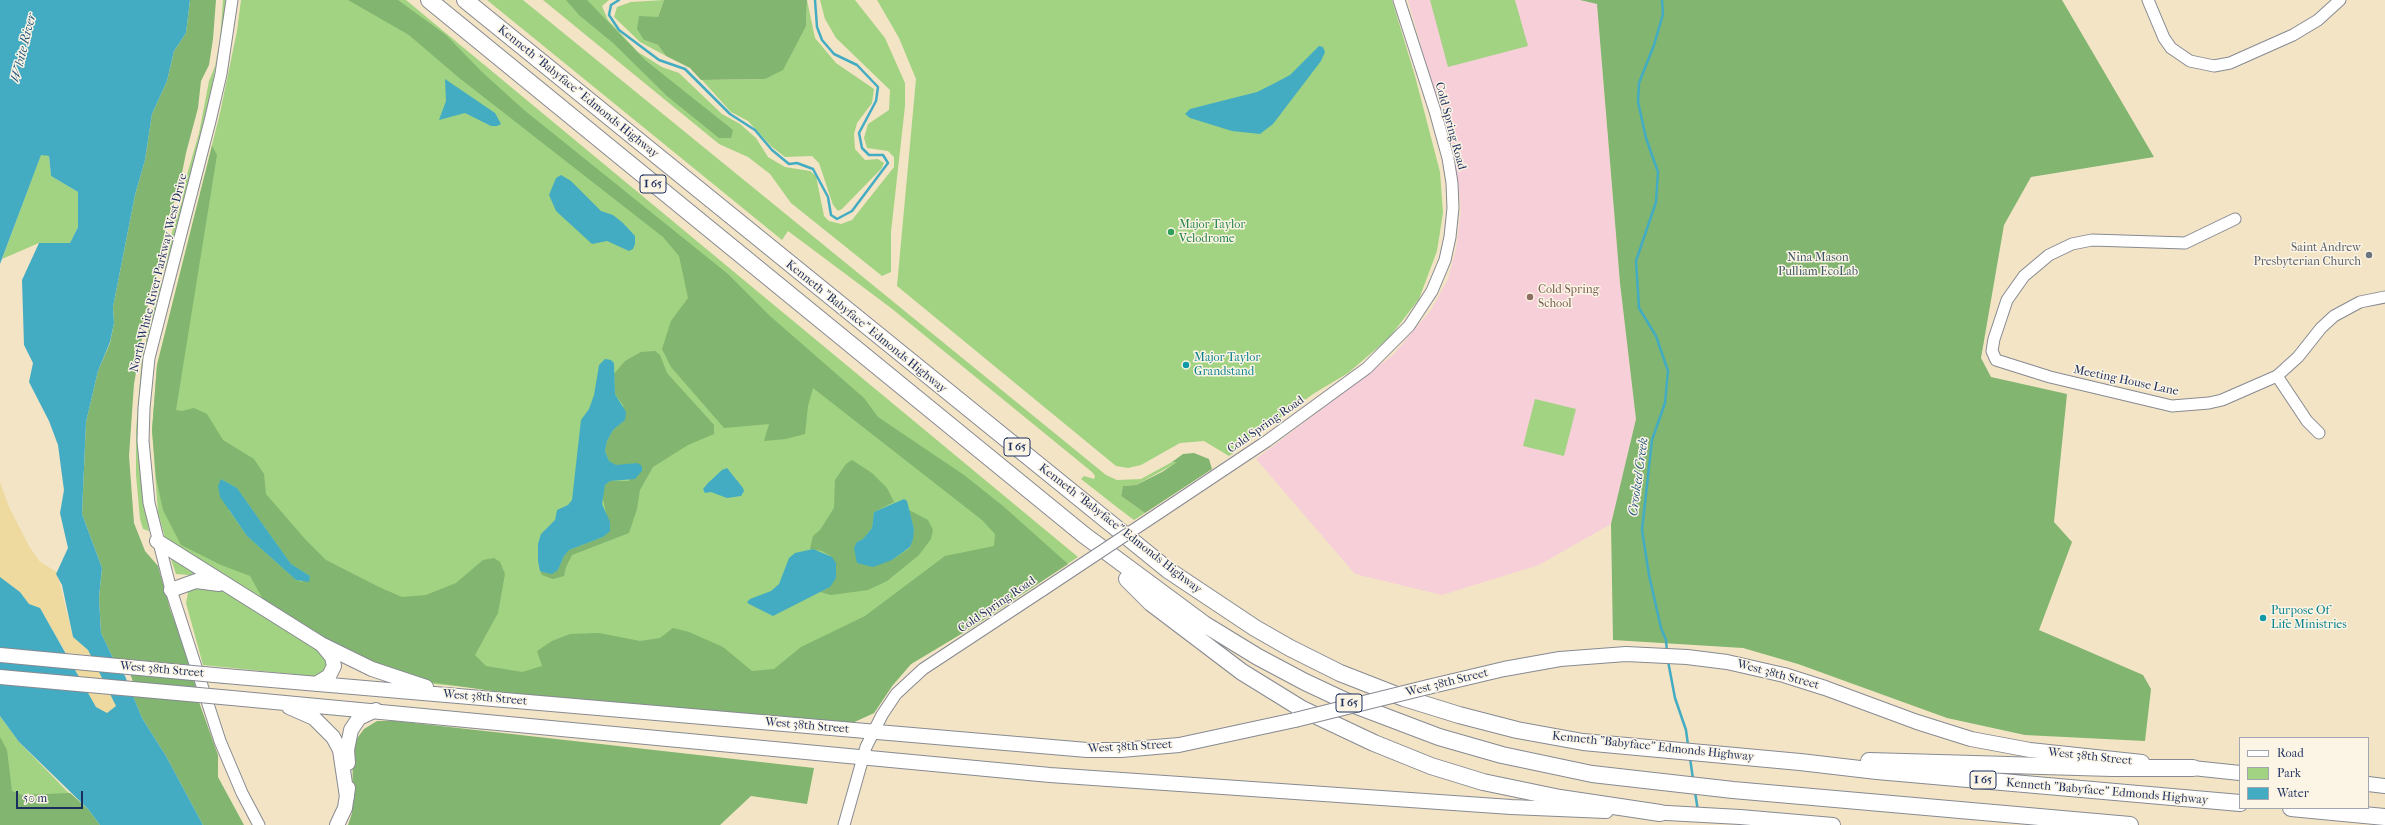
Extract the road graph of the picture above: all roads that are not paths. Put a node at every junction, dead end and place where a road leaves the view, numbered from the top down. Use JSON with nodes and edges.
{"nodes":[{"id":1,"x":232,"y":0,"type":"edge"},
{"id":2,"x":429,"y":0,"type":"edge"},
{"id":3,"x":465,"y":0,"type":"edge"},
{"id":4,"x":1399,"y":0,"type":"edge"},
{"id":5,"x":2148,"y":0,"type":"edge"},
{"id":6,"x":2340,"y":0,"type":"edge"},
{"id":7,"x":2235,"y":218,"type":"dead end"},
{"id":8,"x":2385,"y":297,"type":"edge"},
{"id":9,"x":2276,"y":376,"type":"junction"},
{"id":10,"x":2319,"y":433,"type":"dead end"},
{"id":11,"x":1084,"y":535,"type":"junction"},
{"id":12,"x":157,"y":541,"type":"junction"},
{"id":13,"x":225,"y":585,"type":"junction"},
{"id":14,"x":171,"y":590,"type":"junction"},
{"id":15,"x":321,"y":644,"type":"junction"},
{"id":16,"x":0,"y":655,"type":"edge"},
{"id":17,"x":0,"y":677,"type":"edge"},
{"id":18,"x":316,"y":684,"type":"junction"},
{"id":19,"x":482,"y":697,"type":"junction"},
{"id":20,"x":272,"y":701,"type":"junction"},
{"id":21,"x":377,"y":710,"type":"junction"},
{"id":22,"x":873,"y":732,"type":"junction"},
{"id":23,"x":865,"y":752,"type":"junction"},
{"id":24,"x":1800,"y":762,"type":"junction"},
{"id":25,"x":2193,"y":768,"type":"junction"},
{"id":26,"x":2239,"y":772,"type":"edge"},
{"id":27,"x":2369,"y":784,"type":"edge"},
{"id":28,"x":2385,"y":786,"type":"edge"},
{"id":29,"x":347,"y":797,"type":"junction"},
{"id":30,"x":2239,"y":803,"type":"edge"},
{"id":31,"x":2301,"y":809,"type":"edge"},
{"id":32,"x":1660,"y":813,"type":"junction"},
{"id":33,"x":2385,"y":817,"type":"edge"},
{"id":34,"x":259,"y":825,"type":"edge"},
{"id":35,"x":338,"y":825,"type":"edge"},
{"id":36,"x":844,"y":825,"type":"edge"},
{"id":37,"x":1833,"y":825,"type":"edge"},
{"id":38,"x":2130,"y":825,"type":"edge"}],
"edges":[{"from":1,"to":12,"type":"street","name":"North White River Parkway West Drive"},
{"from":2,"to":11,"type":"highway","name":"Kenneth \"Babyface\" Edmonds Highway","number":"I 65"},
{"from":3,"to":24,"type":"highway","name":"Kenneth \"Babyface\" Edmonds Highway","number":"I 65"},
{"from":4,"to":22,"type":"street","name":"Cold Spring Road","bridge":true},
{"from":5,"to":6,"type":"street"},
{"from":7,"to":9,"type":"street","name":"Meeting House Lane"},
{"from":8,"to":9,"type":"street","name":"Meeting House Lane"},
{"from":9,"to":10,"type":"street"},
{"from":11,"to":32,"type":"highway"},
{"from":11,"to":38,"type":"highway","name":"Kenneth \"Babyface\" Edmonds Highway","number":"I 65"},
{"from":12,"to":13,"type":"main road"},
{"from":12,"to":14,"type":"street","name":"North White River Parkway West Drive"},
{"from":13,"to":14,"type":"main road"},
{"from":13,"to":15,"type":"main road"},
{"from":14,"to":34,"type":"street","name":"North White River Parkway West Drive"},
{"from":15,"to":18,"type":"main road"},
{"from":15,"to":19,"type":"main road"},
{"from":16,"to":18,"type":"main road","name":"West 38th Street","bridge":true},
{"from":17,"to":20,"type":"main road","name":"West 38th Street","bridge":true},
{"from":18,"to":19,"type":"main road","name":"West 38th Street"},
{"from":19,"to":22,"type":"main road","name":"West 38th Street"},
{"from":20,"to":21,"type":"main road","name":"West 38th Street"},
{"from":20,"to":29,"type":"main road"},
{"from":21,"to":23,"type":"main road","name":"West 38th Street"},
{"from":21,"to":29,"type":"main road"},
{"from":22,"to":23,"type":"street","name":"Cold Spring Road"},
{"from":22,"to":25,"type":"main road","name":"West 38th Street","bridge":true},
{"from":23,"to":32,"type":"main road","name":"West 38th Street"},
{"from":23,"to":36,"type":"street","name":"Cold Spring Road"},
{"from":24,"to":25,"type":"highway"},
{"from":24,"to":30,"type":"highway","name":"Kenneth \"Babyface\" Edmonds Highway","number":"I 65"},
{"from":25,"to":26,"type":"main road","name":"West 38th Street"},
{"from":27,"to":28,"type":"main road"},
{"from":29,"to":35,"type":"main road"},
{"from":31,"to":33,"type":"highway"},
{"from":32,"to":37,"type":"main road","name":"West 38th Street"}]}
